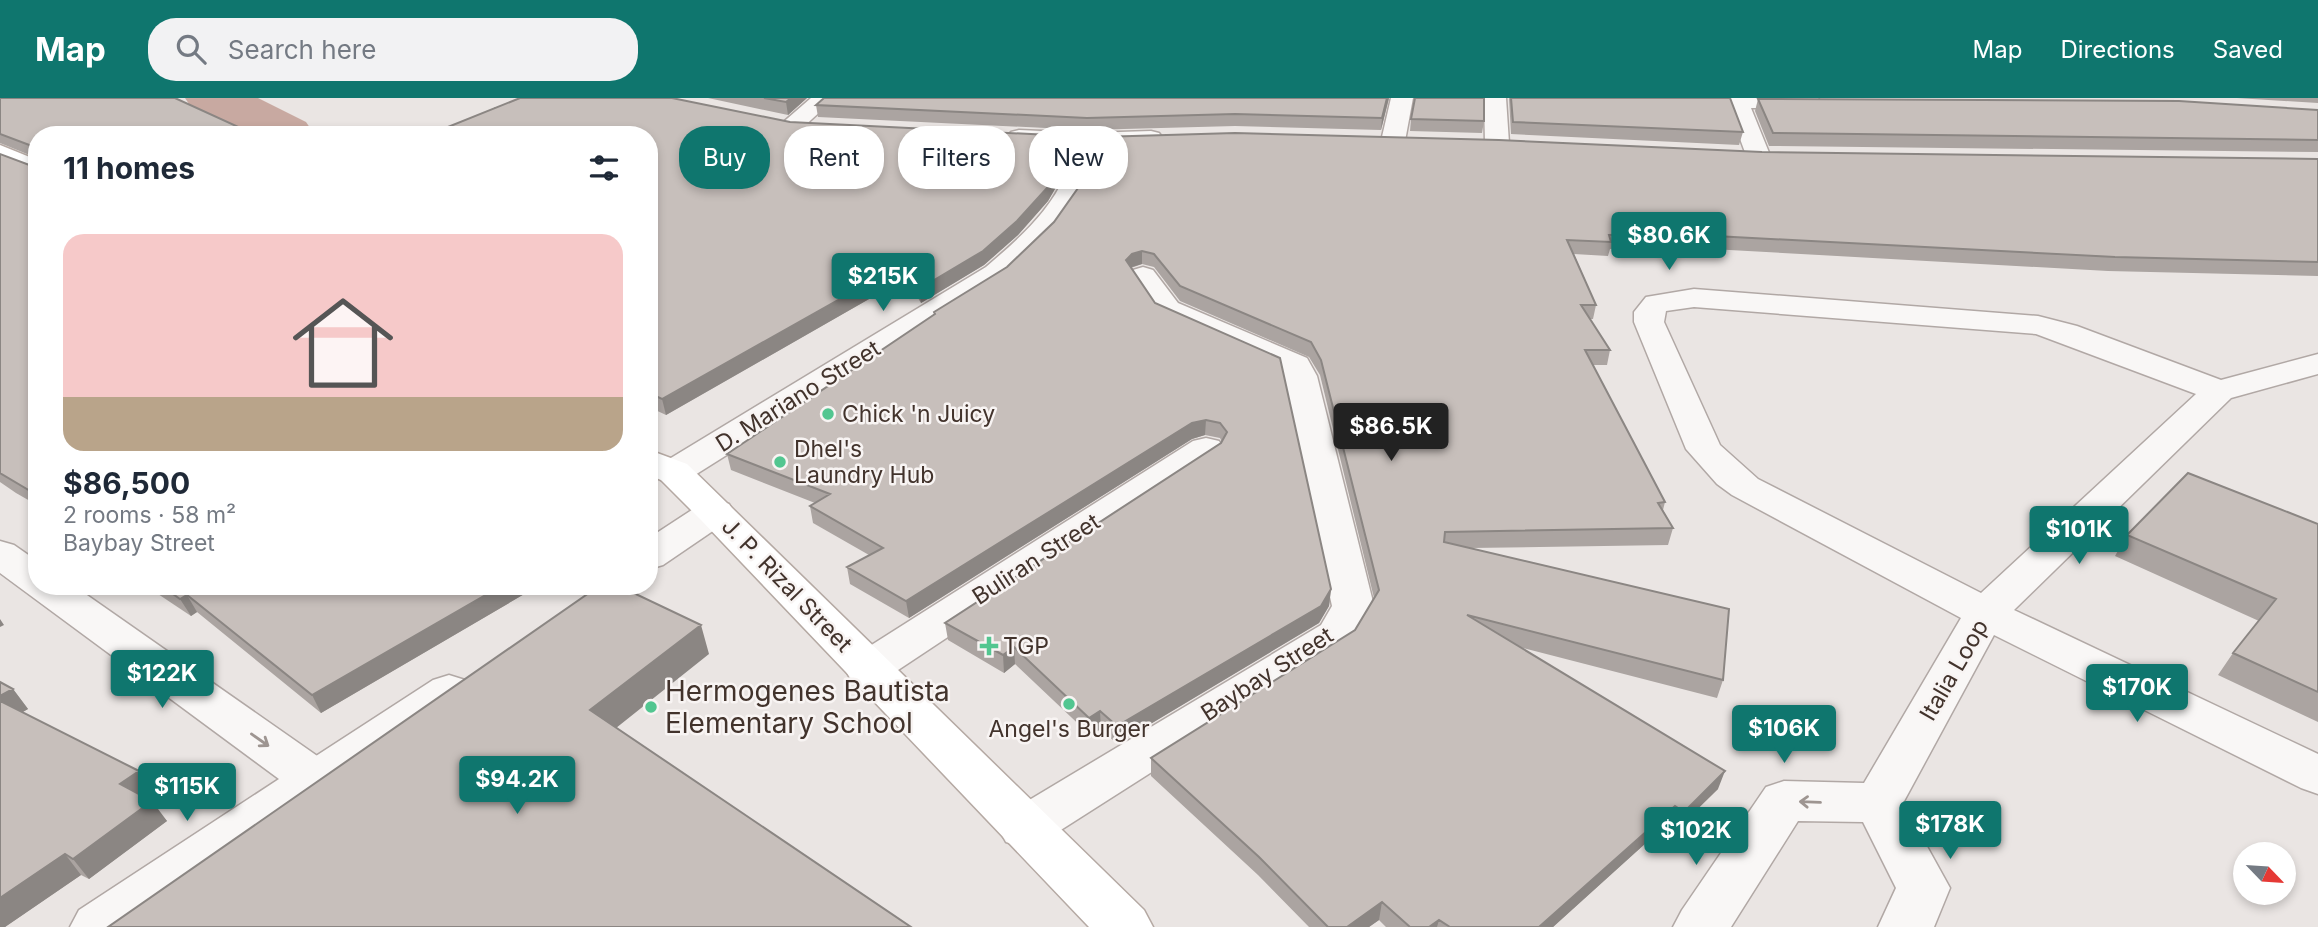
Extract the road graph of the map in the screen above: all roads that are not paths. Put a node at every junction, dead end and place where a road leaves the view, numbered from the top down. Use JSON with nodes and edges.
{"nodes":[{"id":1,"x":824,"y":98,"type":"edge"},
{"id":2,"x":1402,"y":98,"type":"edge"},
{"id":3,"x":1495,"y":98,"type":"edge"},
{"id":4,"x":1737,"y":100,"type":"edge"},
{"id":5,"x":1833,"y":101,"type":"edge"},
{"id":6,"x":767,"y":121,"type":"edge"},
{"id":7,"x":792,"y":125,"type":"junction"},
{"id":8,"x":806,"y":126,"type":"edge"},
{"id":9,"x":1172,"y":138,"type":"edge"},
{"id":10,"x":1128,"y":139,"type":"edge"},
{"id":11,"x":1368,"y":140,"type":"edge"},
{"id":12,"x":1523,"y":145,"type":"edge"},
{"id":13,"x":1,"y":154,"type":"edge"},
{"id":14,"x":1732,"y":155,"type":"edge"},
{"id":15,"x":1758,"y":155,"type":"junction"},
{"id":16,"x":1784,"y":156,"type":"edge"},
{"id":17,"x":28,"y":166,"type":"edge"},
{"id":18,"x":1071,"y":189,"type":"edge"},
{"id":19,"x":1143,"y":276,"type":"dead end"},
{"id":20,"x":2318,"y":364,"type":"edge"},
{"id":21,"x":2220,"y":391,"type":"junction"},
{"id":22,"x":1206,"y":449,"type":"edge"},
{"id":23,"x":661,"y":467,"type":"edge"},
{"id":24,"x":715,"y":512,"type":"junction"},
{"id":25,"x":658,"y":550,"type":"edge"},
{"id":26,"x":0,"y":554,"type":"edge"},
{"id":27,"x":28,"y":574,"type":"edge"},
{"id":28,"x":58,"y":595,"type":"edge"},
{"id":29,"x":1985,"y":613,"type":"junction"},
{"id":30,"x":486,"y":666,"type":"edge"},
{"id":31,"x":867,"y":669,"type":"junction"},
{"id":32,"x":2318,"y":775,"type":"edge"},
{"id":33,"x":316,"y":780,"type":"junction"},
{"id":34,"x":1878,"y":803,"type":"junction"},
{"id":35,"x":1024,"y":828,"type":"junction"},
{"id":36,"x":98,"y":927,"type":"edge"},
{"id":37,"x":1125,"y":927,"type":"edge"},
{"id":38,"x":1700,"y":927,"type":"edge"},
{"id":39,"x":1906,"y":927,"type":"edge"}],
"edges":[{"from":1,"to":7,"type":"street"},
{"from":2,"to":11,"type":"street"},
{"from":3,"to":12,"type":"street"},
{"from":4,"to":5,"type":"street"},
{"from":4,"to":15,"type":"street"},
{"from":6,"to":7,"type":"street"},
{"from":7,"to":8,"type":"street"},
{"from":9,"to":10,"type":"street"},
{"from":13,"to":17,"type":"main road"},
{"from":14,"to":15,"type":"street"},
{"from":15,"to":16,"type":"street"},
{"from":18,"to":23,"type":"street","name":"D. Mariano Street"},
{"from":19,"to":35,"type":"street","name":"Baybay Street"},
{"from":20,"to":21,"type":"street","name":"Italia Loop"},
{"from":21,"to":29,"type":"street","name":"Italia Loop"},
{"from":21,"to":29,"type":"street"},
{"from":22,"to":31,"type":"street","name":"Buliran Street"},
{"from":23,"to":24,"type":"main road","name":"J. P. Rizal Street"},
{"from":24,"to":25,"type":"street"},
{"from":24,"to":31,"type":"main road","name":"J. P. Rizal Street"},
{"from":26,"to":27,"type":"street"},
{"from":28,"to":33,"type":"street","one_way":true},
{"from":29,"to":32,"type":"street"},
{"from":29,"to":34,"type":"street","name":"Italia Loop"},
{"from":30,"to":33,"type":"street"},
{"from":31,"to":35,"type":"main road","name":"J. P. Rizal Street"},
{"from":33,"to":36,"type":"street"},
{"from":34,"to":38,"type":"street","one_way":true},
{"from":34,"to":39,"type":"street"},
{"from":35,"to":37,"type":"main road","name":"J. P. Rizal Street"}]}
